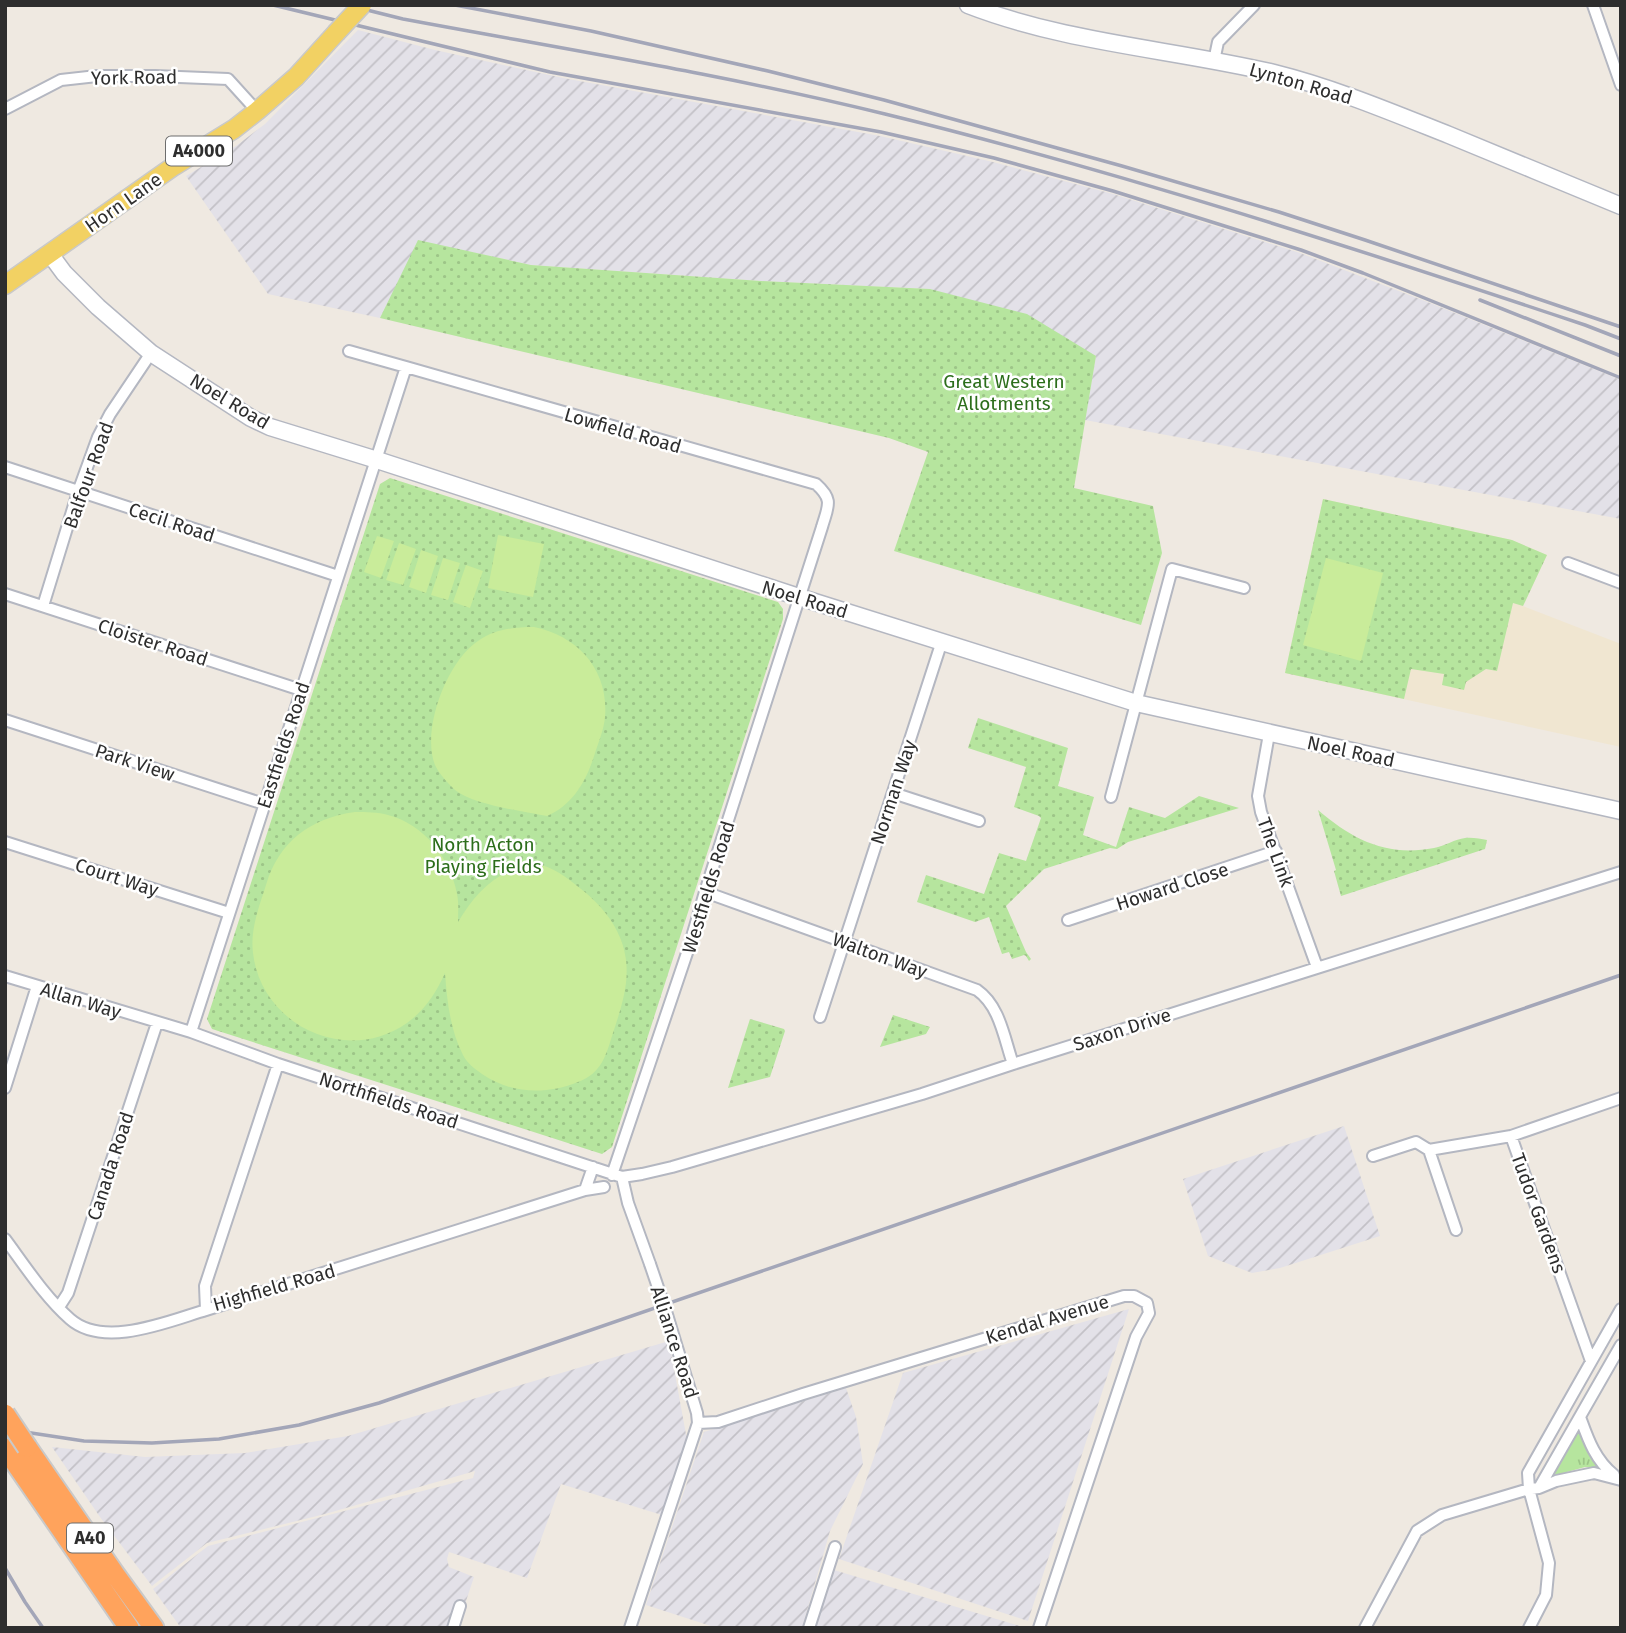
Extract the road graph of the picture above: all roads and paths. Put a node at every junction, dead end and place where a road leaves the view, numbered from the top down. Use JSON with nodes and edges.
{"nodes":[{"id":1,"x":362,"y":5,"type":"edge"},
{"id":2,"x":968,"y":5,"type":"edge"},
{"id":3,"x":1254,"y":5,"type":"edge"},
{"id":4,"x":1593,"y":5,"type":"edge"},
{"id":5,"x":1214,"y":61,"type":"junction"},
{"id":6,"x":1621,"y":85,"type":"edge"},
{"id":7,"x":5,"y":110,"type":"edge"},
{"id":8,"x":257,"y":111,"type":"junction"},
{"id":9,"x":1621,"y":206,"type":"edge"},
{"id":10,"x":50,"y":254,"type":"junction"},
{"id":11,"x":5,"y":285,"type":"edge"},
{"id":12,"x":349,"y":351,"type":"dead end"},
{"id":13,"x":151,"y":353,"type":"junction"},
{"id":14,"x":406,"y":367,"type":"junction"},
{"id":15,"x":377,"y":460,"type":"junction"},
{"id":16,"x":5,"y":467,"type":"edge"},
{"id":17,"x":78,"y":492,"type":"junction"},
{"id":18,"x":1568,"y":563,"type":"dead end"},
{"id":19,"x":338,"y":576,"type":"junction"},
{"id":20,"x":1621,"y":583,"type":"edge"},
{"id":21,"x":1244,"y":588,"type":"dead end"},
{"id":22,"x":5,"y":594,"type":"edge"},
{"id":23,"x":799,"y":597,"type":"junction"},
{"id":24,"x":43,"y":606,"type":"junction"},
{"id":25,"x":942,"y":641,"type":"junction"},
{"id":26,"x":300,"y":690,"type":"junction"},
{"id":27,"x":1136,"y":703,"type":"junction"},
{"id":28,"x":5,"y":720,"type":"edge"},
{"id":29,"x":1269,"y":734,"type":"junction"},
{"id":30,"x":893,"y":793,"type":"junction"},
{"id":31,"x":1111,"y":797,"type":"dead end"},
{"id":32,"x":264,"y":803,"type":"junction"},
{"id":33,"x":1621,"y":811,"type":"edge"},
{"id":34,"x":979,"y":821,"type":"dead end"},
{"id":35,"x":5,"y":842,"type":"edge"},
{"id":36,"x":1276,"y":851,"type":"junction"},
{"id":37,"x":1621,"y":872,"type":"edge"},
{"id":38,"x":705,"y":892,"type":"junction"},
{"id":39,"x":229,"y":913,"type":"junction"},
{"id":40,"x":1068,"y":920,"type":"dead end"},
{"id":41,"x":844,"y":942,"type":"junction"},
{"id":42,"x":1317,"y":967,"type":"junction"},
{"id":43,"x":5,"y":976,"type":"edge"},
{"id":44,"x":37,"y":986,"type":"junction"},
{"id":45,"x":820,"y":1017,"type":"dead end"},
{"id":46,"x":157,"y":1023,"type":"junction"},
{"id":47,"x":191,"y":1032,"type":"junction"},
{"id":48,"x":278,"y":1064,"type":"junction"},
{"id":49,"x":1013,"y":1064,"type":"junction"},
{"id":50,"x":5,"y":1088,"type":"edge"},
{"id":51,"x":1621,"y":1098,"type":"edge"},
{"id":52,"x":1511,"y":1136,"type":"junction"},
{"id":53,"x":1429,"y":1150,"type":"junction"},
{"id":54,"x":1373,"y":1156,"type":"dead end"},
{"id":55,"x":593,"y":1167,"type":"junction"},
{"id":56,"x":617,"y":1176,"type":"junction"},
{"id":57,"x":604,"y":1187,"type":"dead end"},
{"id":58,"x":585,"y":1190,"type":"junction"},
{"id":59,"x":1456,"y":1230,"type":"dead end"},
{"id":60,"x":5,"y":1239,"type":"edge"},
{"id":61,"x":59,"y":1307,"type":"junction"},
{"id":62,"x":1621,"y":1309,"type":"edge"},
{"id":63,"x":206,"y":1310,"type":"junction"},
{"id":64,"x":1621,"y":1345,"type":"edge"},
{"id":65,"x":1591,"y":1361,"type":"junction"},
{"id":66,"x":1582,"y":1377,"type":"junction"},
{"id":67,"x":1597,"y":1386,"type":"junction"},
{"id":68,"x":5,"y":1414,"type":"edge"},
{"id":69,"x":1580,"y":1417,"type":"junction"},
{"id":70,"x":698,"y":1423,"type":"junction"},
{"id":71,"x":5,"y":1448,"type":"edge"},
{"id":72,"x":1620,"y":1480,"type":"edge"},
{"id":73,"x":1534,"y":1489,"type":"junction"},
{"id":74,"x":835,"y":1547,"type":"dead end"},
{"id":75,"x":460,"y":1606,"type":"dead end"},
{"id":76,"x":129,"y":1628,"type":"edge"},
{"id":77,"x":154,"y":1628,"type":"edge"},
{"id":78,"x":453,"y":1628,"type":"edge"},
{"id":79,"x":630,"y":1628,"type":"edge"},
{"id":80,"x":809,"y":1628,"type":"edge"},
{"id":81,"x":1039,"y":1628,"type":"edge"},
{"id":82,"x":1365,"y":1628,"type":"edge"},
{"id":83,"x":1529,"y":1628,"type":"edge"}],
"edges":[{"from":1,"to":8,"type":"main road","name":"Horn Lane","number":"A4000","bridge":true},
{"from":2,"to":5,"type":"street","name":"Lynton Road"},
{"from":3,"to":5,"type":"street"},
{"from":4,"to":6,"type":"street"},
{"from":5,"to":9,"type":"street","name":"Lynton Road"},
{"from":7,"to":8,"type":"street","name":"York Road"},
{"from":8,"to":10,"type":"main road","name":"Horn Lane","number":"A4000"},
{"from":10,"to":11,"type":"main road","name":"Horn Lane","number":"A4000"},
{"from":10,"to":13,"type":"street","name":"Noel Road"},
{"from":12,"to":14,"type":"street"},
{"from":13,"to":15,"type":"street","name":"Noel Road"},
{"from":13,"to":17,"type":"street","name":"Balfour Road"},
{"from":14,"to":15,"type":"street"},
{"from":14,"to":23,"type":"street","name":"Lowfield Road"},
{"from":15,"to":19,"type":"street","name":"Eastfields Road"},
{"from":15,"to":23,"type":"street","name":"Noel Road"},
{"from":16,"to":17,"type":"street","name":"Cecil Road"},
{"from":17,"to":19,"type":"street","name":"Cecil Road"},
{"from":17,"to":24,"type":"street","name":"Balfour Road"},
{"from":18,"to":20,"type":"street"},
{"from":19,"to":26,"type":"street","name":"Eastfields Road"},
{"from":21,"to":27,"type":"street"},
{"from":22,"to":24,"type":"street","name":"Cloister Road"},
{"from":23,"to":25,"type":"street","name":"Noel Road"},
{"from":23,"to":38,"type":"street","name":"Westfields Road"},
{"from":24,"to":26,"type":"street","name":"Cloister Road"},
{"from":25,"to":27,"type":"street","name":"Noel Road"},
{"from":25,"to":30,"type":"street","name":"Norman Way"},
{"from":26,"to":32,"type":"street","name":"Eastfields Road"},
{"from":27,"to":29,"type":"street","name":"Noel Road"},
{"from":27,"to":31,"type":"street"},
{"from":28,"to":32,"type":"street","name":"Park View"},
{"from":29,"to":33,"type":"street","name":"Noel Road"},
{"from":29,"to":36,"type":"street","name":"The Link"},
{"from":30,"to":34,"type":"street"},
{"from":30,"to":41,"type":"street","name":"Norman Way"},
{"from":32,"to":39,"type":"street","name":"Eastfields Road"},
{"from":35,"to":39,"type":"street","name":"Court Way"},
{"from":36,"to":40,"type":"street","name":"Howard Close"},
{"from":36,"to":42,"type":"street","name":"The Link"},
{"from":37,"to":42,"type":"street","name":"Saxon Drive"},
{"from":38,"to":41,"type":"street","name":"Walton Way"},
{"from":38,"to":56,"type":"street","name":"Westfields Road"},
{"from":39,"to":47,"type":"street","name":"Eastfields Road"},
{"from":41,"to":45,"type":"street","name":"Norman Way"},
{"from":41,"to":49,"type":"street","name":"Walton Way"},
{"from":42,"to":49,"type":"street","name":"Saxon Drive"},
{"from":43,"to":44,"type":"street","name":"Allan Way"},
{"from":44,"to":46,"type":"street","name":"Allan Way"},
{"from":44,"to":50,"type":"street"},
{"from":46,"to":47,"type":"street","name":"Northfields Road"},
{"from":46,"to":61,"type":"street","name":"Canada Road"},
{"from":47,"to":48,"type":"street","name":"Northfields Road"},
{"from":48,"to":55,"type":"street","name":"Northfields Road"},
{"from":48,"to":63,"type":"street","name":"Highfield Road"},
{"from":49,"to":56,"type":"street","name":"Saxon Drive"},
{"from":51,"to":52,"type":"street","name":"Tudor Gardens"},
{"from":52,"to":53,"type":"street"},
{"from":52,"to":65,"type":"street","name":"Tudor Gardens"},
{"from":53,"to":54,"type":"street"},
{"from":53,"to":59,"type":"street"},
{"from":55,"to":56,"type":"street","name":"Northfields Road"},
{"from":55,"to":58,"type":"street"},
{"from":56,"to":70,"type":"street","name":"Alliance Road","bridge":true},
{"from":57,"to":58,"type":"street","name":"Highfield Road"},
{"from":58,"to":63,"type":"street","name":"Highfield Road"},
{"from":60,"to":61,"type":"street"},
{"from":61,"to":63,"type":"street"},
{"from":62,"to":65,"type":"street"},
{"from":64,"to":67,"type":"street"},
{"from":65,"to":66,"type":"street"},
{"from":66,"to":67,"type":"street"},
{"from":66,"to":73,"type":"street"},
{"from":67,"to":69,"type":"street"},
{"from":68,"to":77,"type":"highway","number":"A40","bridge":true},
{"from":69,"to":72,"type":"street"},
{"from":69,"to":73,"type":"street"},
{"from":70,"to":79,"type":"street","name":"Alliance Road"},
{"from":70,"to":81,"type":"street","name":"Kendal Avenue"},
{"from":71,"to":76,"type":"highway","number":"A40"},
{"from":72,"to":73,"type":"street"},
{"from":73,"to":82,"type":"street"},
{"from":73,"to":83,"type":"street"},
{"from":74,"to":80,"type":"street"},
{"from":75,"to":78,"type":"street"}]}
